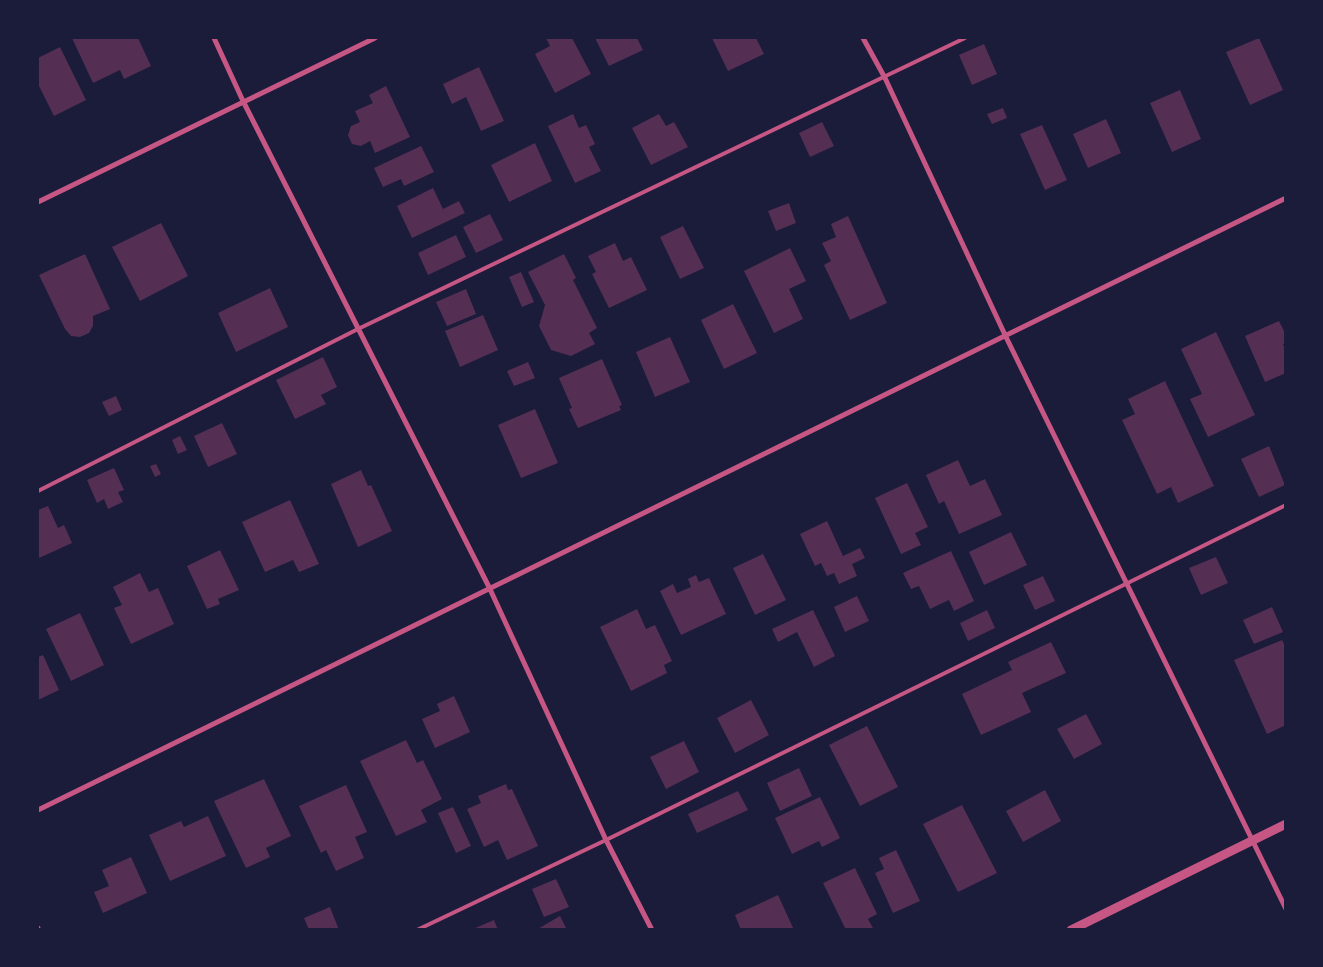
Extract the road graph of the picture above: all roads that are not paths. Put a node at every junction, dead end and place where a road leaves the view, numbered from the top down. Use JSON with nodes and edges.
{"nodes":[{"id":1,"x":214,"y":38,"type":"edge"},
{"id":2,"x":375,"y":38,"type":"edge"},
{"id":3,"x":863,"y":38,"type":"edge"},
{"id":4,"x":965,"y":38,"type":"edge"},
{"id":5,"x":885,"y":78,"type":"junction"},
{"id":6,"x":243,"y":101,"type":"junction"},
{"id":7,"x":1286,"y":198,"type":"edge"},
{"id":8,"x":38,"y":202,"type":"edge"},
{"id":9,"x":358,"y":328,"type":"junction"},
{"id":10,"x":1006,"y":337,"type":"junction"},
{"id":11,"x":38,"y":491,"type":"edge"},
{"id":12,"x":1286,"y":505,"type":"edge"},
{"id":13,"x":1126,"y":582,"type":"junction"},
{"id":14,"x":489,"y":587,"type":"junction"},
{"id":15,"x":38,"y":810,"type":"edge"},
{"id":16,"x":1286,"y":824,"type":"edge"},
{"id":17,"x":606,"y":840,"type":"junction"},
{"id":18,"x":1253,"y":840,"type":"junction"},
{"id":19,"x":1286,"y":909,"type":"edge"},
{"id":20,"x":417,"y":930,"type":"edge"},
{"id":21,"x":652,"y":930,"type":"edge"},
{"id":22,"x":1071,"y":930,"type":"edge"}],
"edges":[{"from":1,"to":6,"type":"street"},
{"from":2,"to":6,"type":"street"},
{"from":3,"to":5,"type":"street"},
{"from":4,"to":5,"type":"lane"},
{"from":5,"to":9,"type":"lane"},
{"from":5,"to":10,"type":"street"},
{"from":6,"to":8,"type":"street"},
{"from":6,"to":9,"type":"street"},
{"from":7,"to":10,"type":"street"},
{"from":9,"to":11,"type":"lane"},
{"from":9,"to":14,"type":"street"},
{"from":10,"to":13,"type":"street"},
{"from":10,"to":14,"type":"street"},
{"from":12,"to":13,"type":"lane"},
{"from":13,"to":17,"type":"lane"},
{"from":13,"to":18,"type":"street"},
{"from":14,"to":15,"type":"street"},
{"from":14,"to":17,"type":"street"},
{"from":16,"to":18,"type":"street"},
{"from":17,"to":20,"type":"lane"},
{"from":17,"to":21,"type":"street"},
{"from":18,"to":19,"type":"street"},
{"from":18,"to":22,"type":"street"}]}
